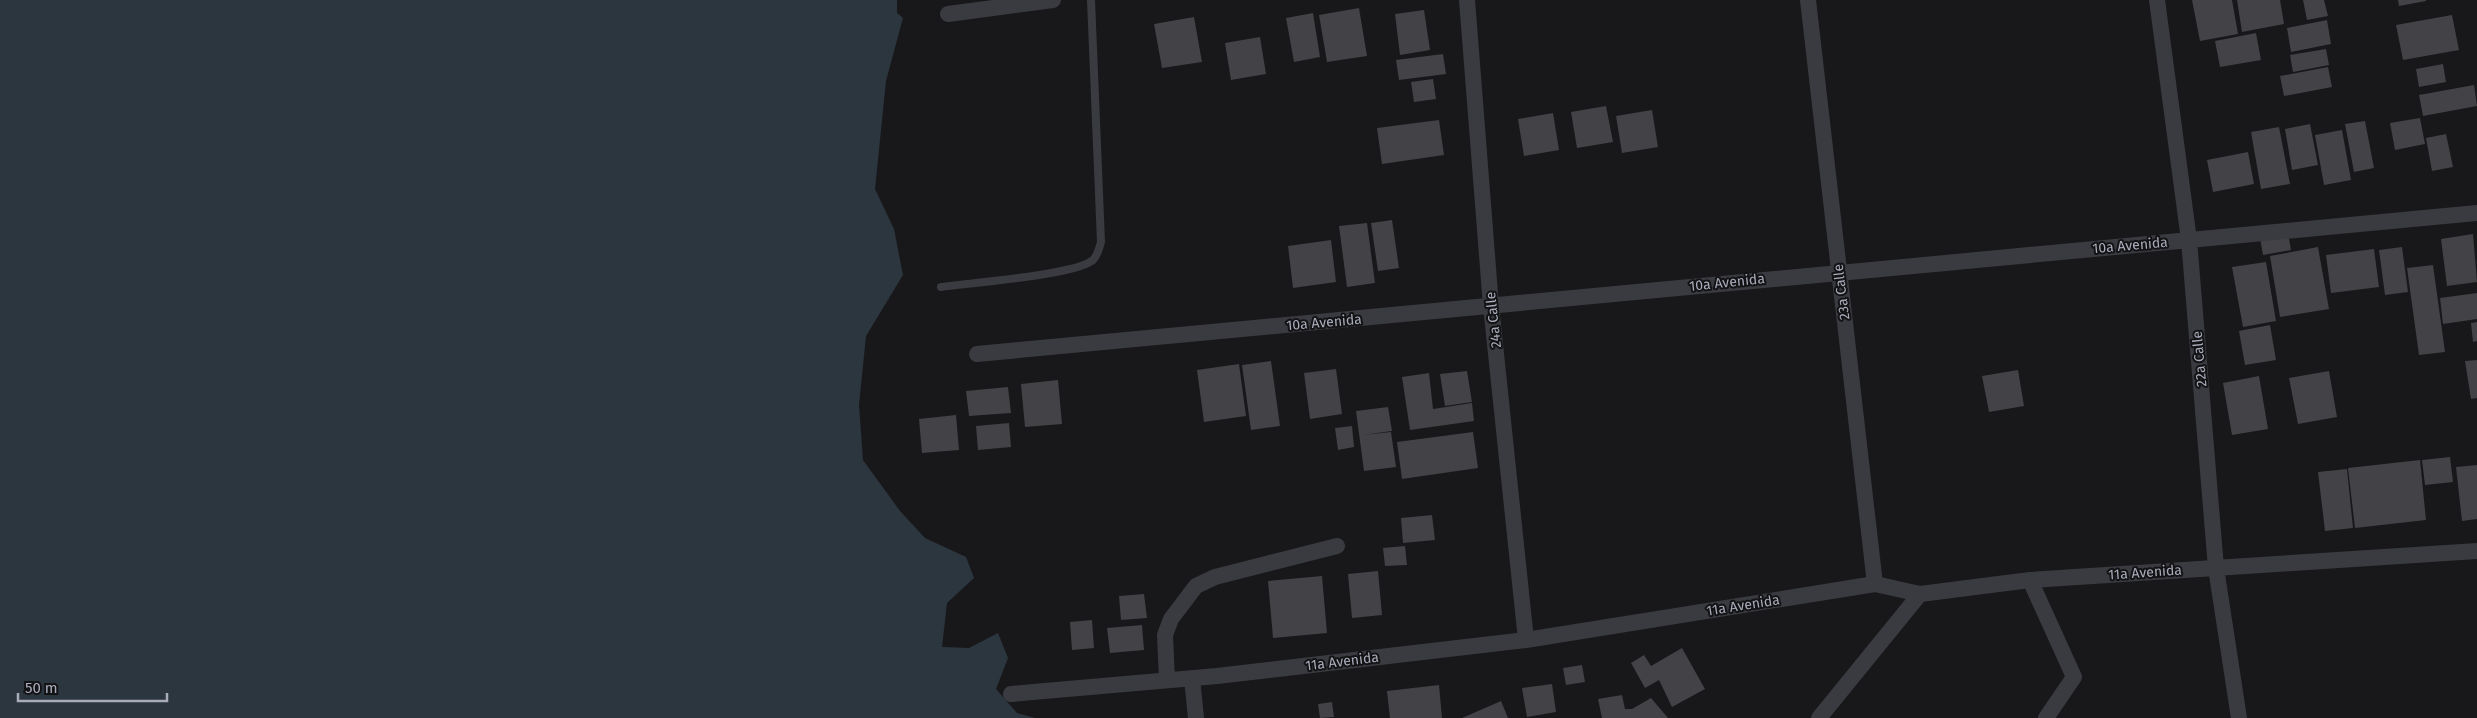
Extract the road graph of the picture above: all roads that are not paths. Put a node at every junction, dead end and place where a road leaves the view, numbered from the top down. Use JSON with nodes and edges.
{"nodes":[{"id":1,"x":1053,"y":0,"type":"edge"},
{"id":2,"x":1091,"y":0,"type":"edge"},
{"id":3,"x":1467,"y":0,"type":"edge"},
{"id":4,"x":1808,"y":0,"type":"edge"},
{"id":5,"x":2157,"y":0,"type":"edge"},
{"id":6,"x":948,"y":14,"type":"dead end"},
{"id":7,"x":2477,"y":213,"type":"edge"},
{"id":8,"x":2189,"y":240,"type":"junction"},
{"id":9,"x":1838,"y":271,"type":"junction"},
{"id":10,"x":941,"y":287,"type":"dead end"},
{"id":11,"x":1491,"y":306,"type":"junction"},
{"id":12,"x":977,"y":354,"type":"dead end"},
{"id":13,"x":1337,"y":546,"type":"dead end"},
{"id":14,"x":2477,"y":551,"type":"edge"},
{"id":15,"x":2216,"y":568,"type":"junction"},
{"id":16,"x":2030,"y":580,"type":"junction"},
{"id":17,"x":1875,"y":584,"type":"junction"},
{"id":18,"x":1920,"y":594,"type":"junction"},
{"id":19,"x":1526,"y":640,"type":"junction"},
{"id":20,"x":1192,"y":678,"type":"junction"},
{"id":21,"x":1167,"y":680,"type":"junction"},
{"id":22,"x":1011,"y":694,"type":"dead end"},
{"id":23,"x":1196,"y":718,"type":"edge"},
{"id":24,"x":1819,"y":718,"type":"edge"},
{"id":25,"x":2046,"y":718,"type":"edge"},
{"id":26,"x":2239,"y":718,"type":"edge"}],
"edges":[{"from":1,"to":6,"type":"street"},
{"from":2,"to":10,"type":"lane"},
{"from":3,"to":11,"type":"street","name":"24a Calle"},
{"from":4,"to":9,"type":"street","name":"23a Calle"},
{"from":5,"to":8,"type":"street","name":"22a Calle"},
{"from":7,"to":8,"type":"street","name":"10a Avenida"},
{"from":8,"to":9,"type":"street","name":"10a Avenida"},
{"from":8,"to":15,"type":"street","name":"22a Calle"},
{"from":9,"to":11,"type":"street","name":"10a Avenida"},
{"from":9,"to":17,"type":"street","name":"23a Calle"},
{"from":11,"to":12,"type":"street","name":"10a Avenida"},
{"from":11,"to":19,"type":"street","name":"24a Calle"},
{"from":13,"to":21,"type":"street"},
{"from":14,"to":15,"type":"street","name":"11a Avenida"},
{"from":15,"to":16,"type":"street","name":"11a Avenida"},
{"from":15,"to":26,"type":"street","name":"22a Calle"},
{"from":16,"to":18,"type":"street","name":"11a Avenida"},
{"from":16,"to":25,"type":"street"},
{"from":17,"to":18,"type":"street","name":"11a Avenida"},
{"from":17,"to":19,"type":"street","name":"11a Avenida"},
{"from":18,"to":24,"type":"street"},
{"from":19,"to":20,"type":"street","name":"11a Avenida"},
{"from":20,"to":21,"type":"street","name":"11a Avenida"},
{"from":20,"to":23,"type":"street"},
{"from":21,"to":22,"type":"street","name":"11a Avenida"}]}
